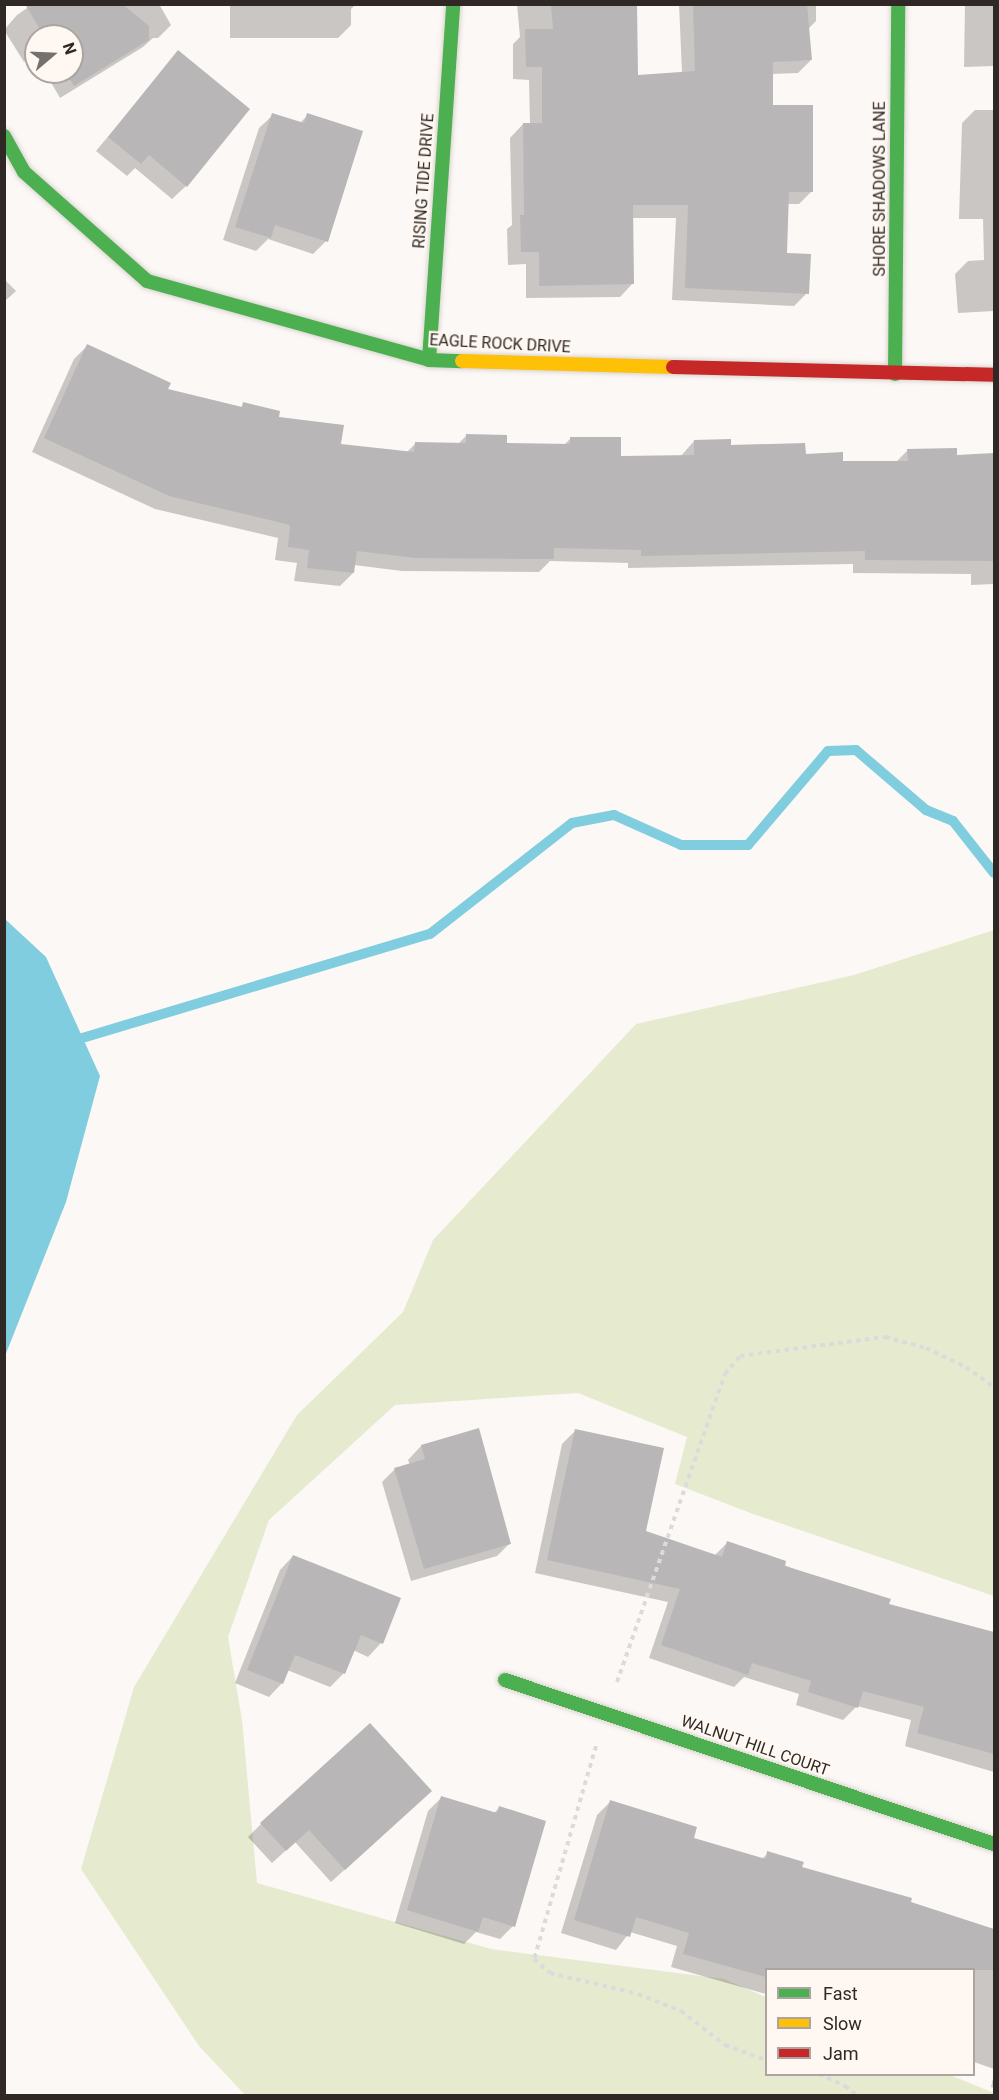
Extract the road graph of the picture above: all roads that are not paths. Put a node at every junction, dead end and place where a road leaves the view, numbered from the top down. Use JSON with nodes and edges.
{"nodes":[{"id":1,"x":453,"y":4,"type":"edge"},
{"id":2,"x":898,"y":4,"type":"edge"},
{"id":3,"x":4,"y":136,"type":"edge"},
{"id":4,"x":429,"y":360,"type":"junction"},
{"id":5,"x":895,"y":374,"type":"junction"},
{"id":6,"x":994,"y":375,"type":"edge"},
{"id":7,"x":505,"y":1680,"type":"dead end"},
{"id":8,"x":994,"y":1844,"type":"edge"}],
"edges":[{"from":1,"to":4,"type":"street","name":"RISING TIDE DRIVE"},
{"from":2,"to":5,"type":"street","name":"SHORE SHADOWS LANE"},
{"from":3,"to":4,"type":"street","name":"EAGLE ROCK DRIVE"},
{"from":4,"to":5,"type":"street","name":"EAGLE ROCK DRIVE"},
{"from":5,"to":6,"type":"street","name":"EAGLE ROCK DRIVE"},
{"from":7,"to":8,"type":"street","name":"WALNUT HILL COURT"}]}
